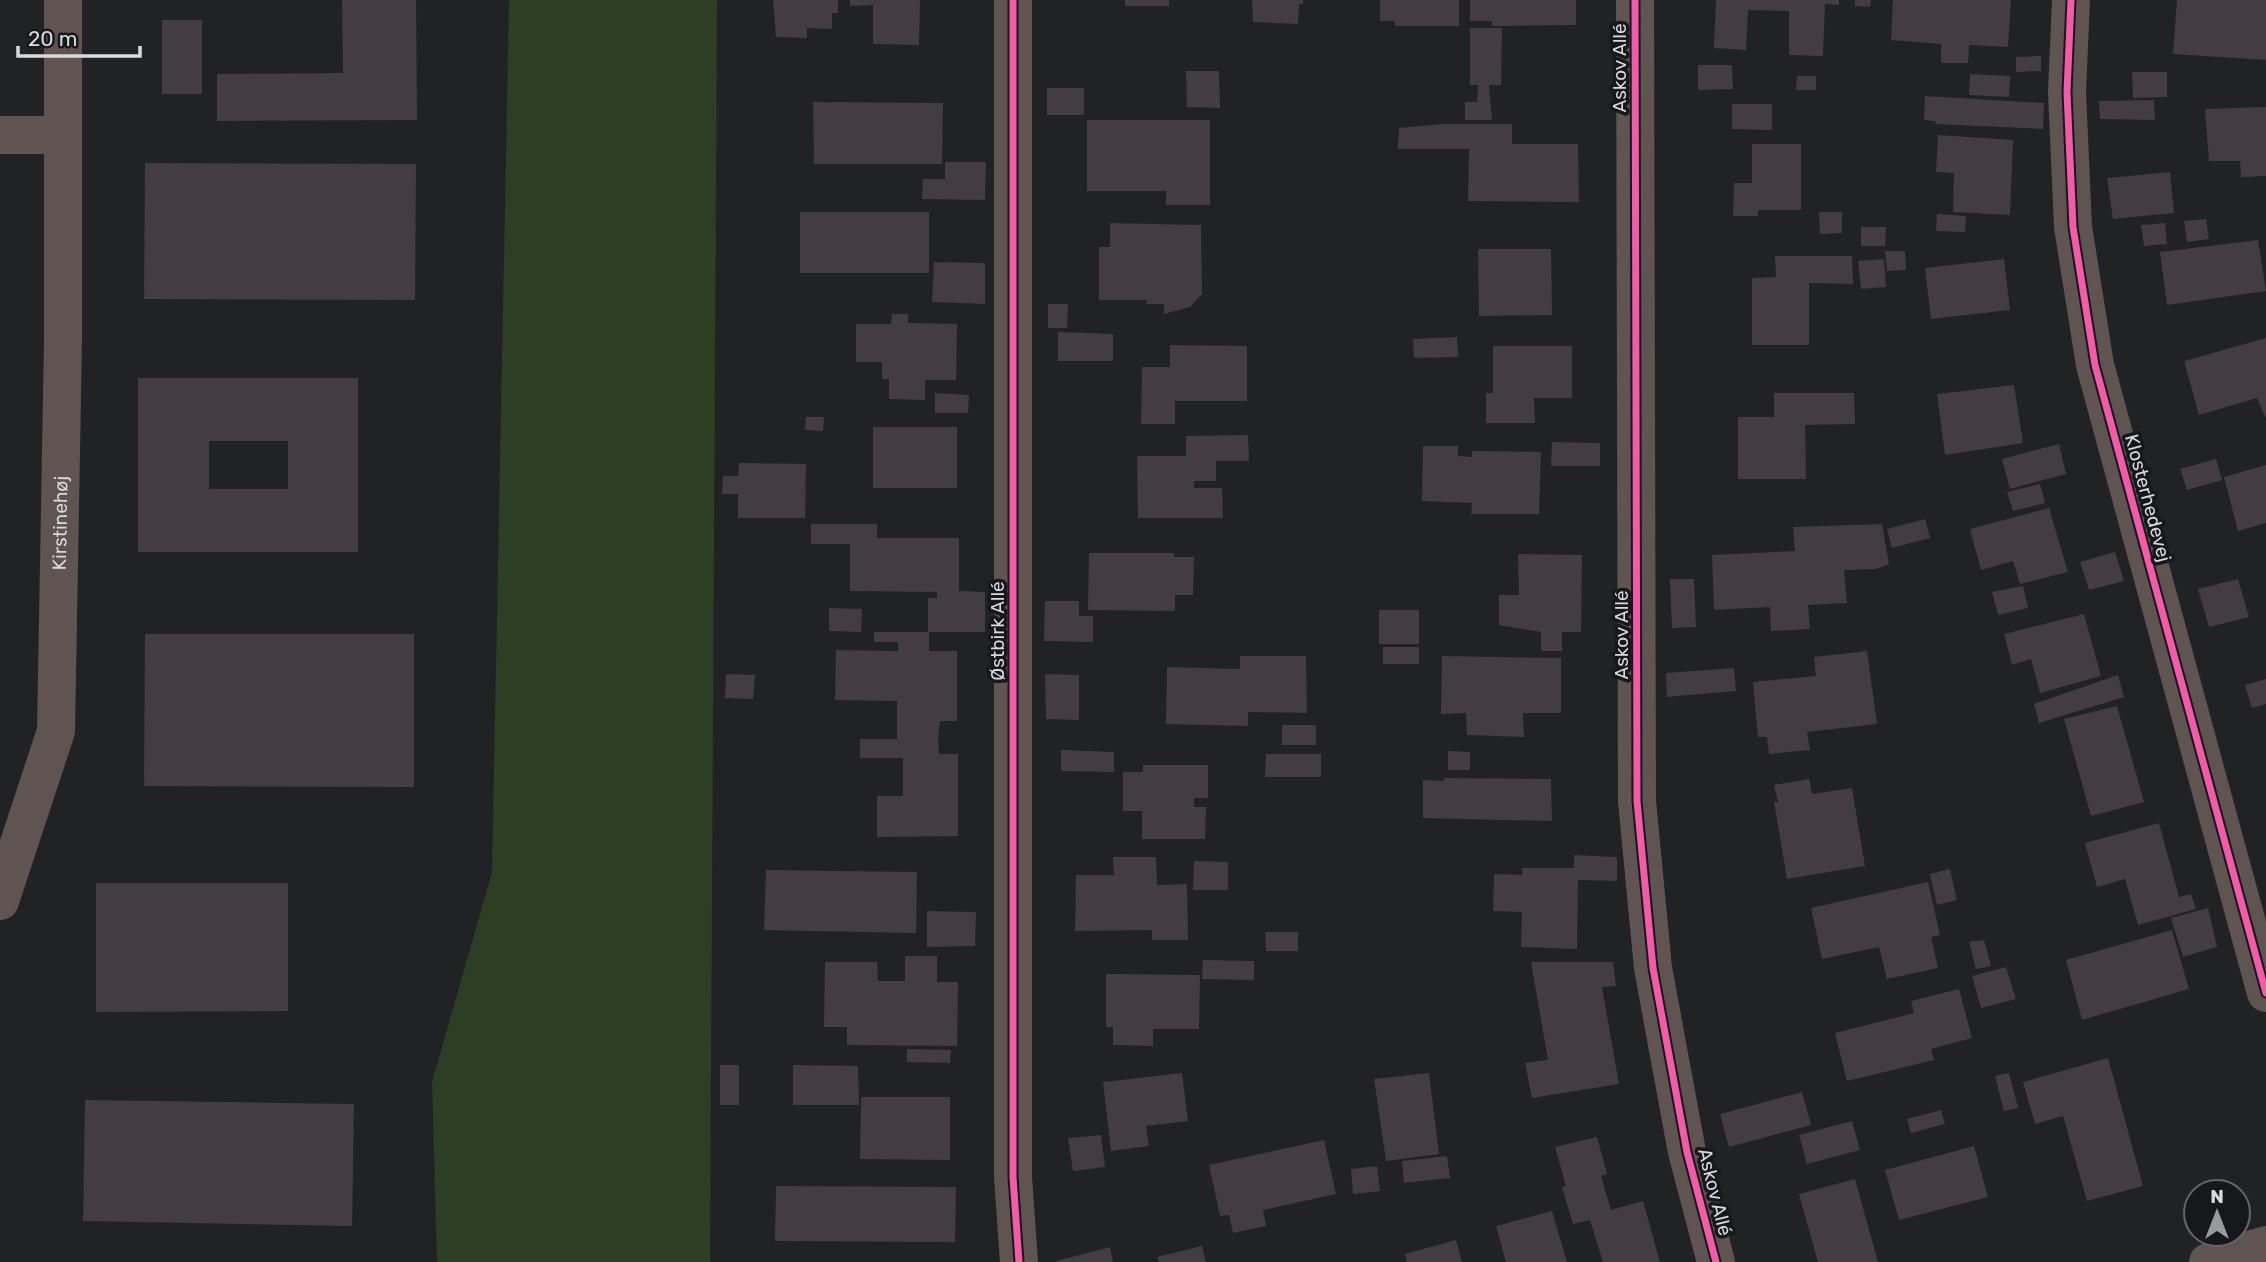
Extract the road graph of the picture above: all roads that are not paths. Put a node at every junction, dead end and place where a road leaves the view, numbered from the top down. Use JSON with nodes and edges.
{"nodes":[{"id":1,"x":63,"y":0,"type":"edge"},
{"id":2,"x":1013,"y":0,"type":"edge"},
{"id":3,"x":1635,"y":0,"type":"edge"},
{"id":4,"x":2071,"y":0,"type":"edge"},
{"id":5,"x":0,"y":135,"type":"edge"},
{"id":6,"x":62,"y":135,"type":"junction"},
{"id":7,"x":0,"y":901,"type":"edge"},
{"id":8,"x":2266,"y":993,"type":"edge"},
{"id":9,"x":2266,"y":1245,"type":"edge"},
{"id":10,"x":1019,"y":1262,"type":"edge"},
{"id":11,"x":1716,"y":1262,"type":"edge"},
{"id":12,"x":2208,"y":1262,"type":"edge"}],
"edges":[{"from":1,"to":6,"type":"street","name":"Kirstinehøj"},
{"from":2,"to":10,"type":"street","name":"Østbirk Allé"},
{"from":3,"to":11,"type":"street","name":"Askov Allé"},
{"from":4,"to":8,"type":"street","name":"Klosterhedevej"},
{"from":5,"to":6,"type":"street"},
{"from":6,"to":7,"type":"street","name":"Kirstinehøj"},
{"from":9,"to":12,"type":"street"}]}
